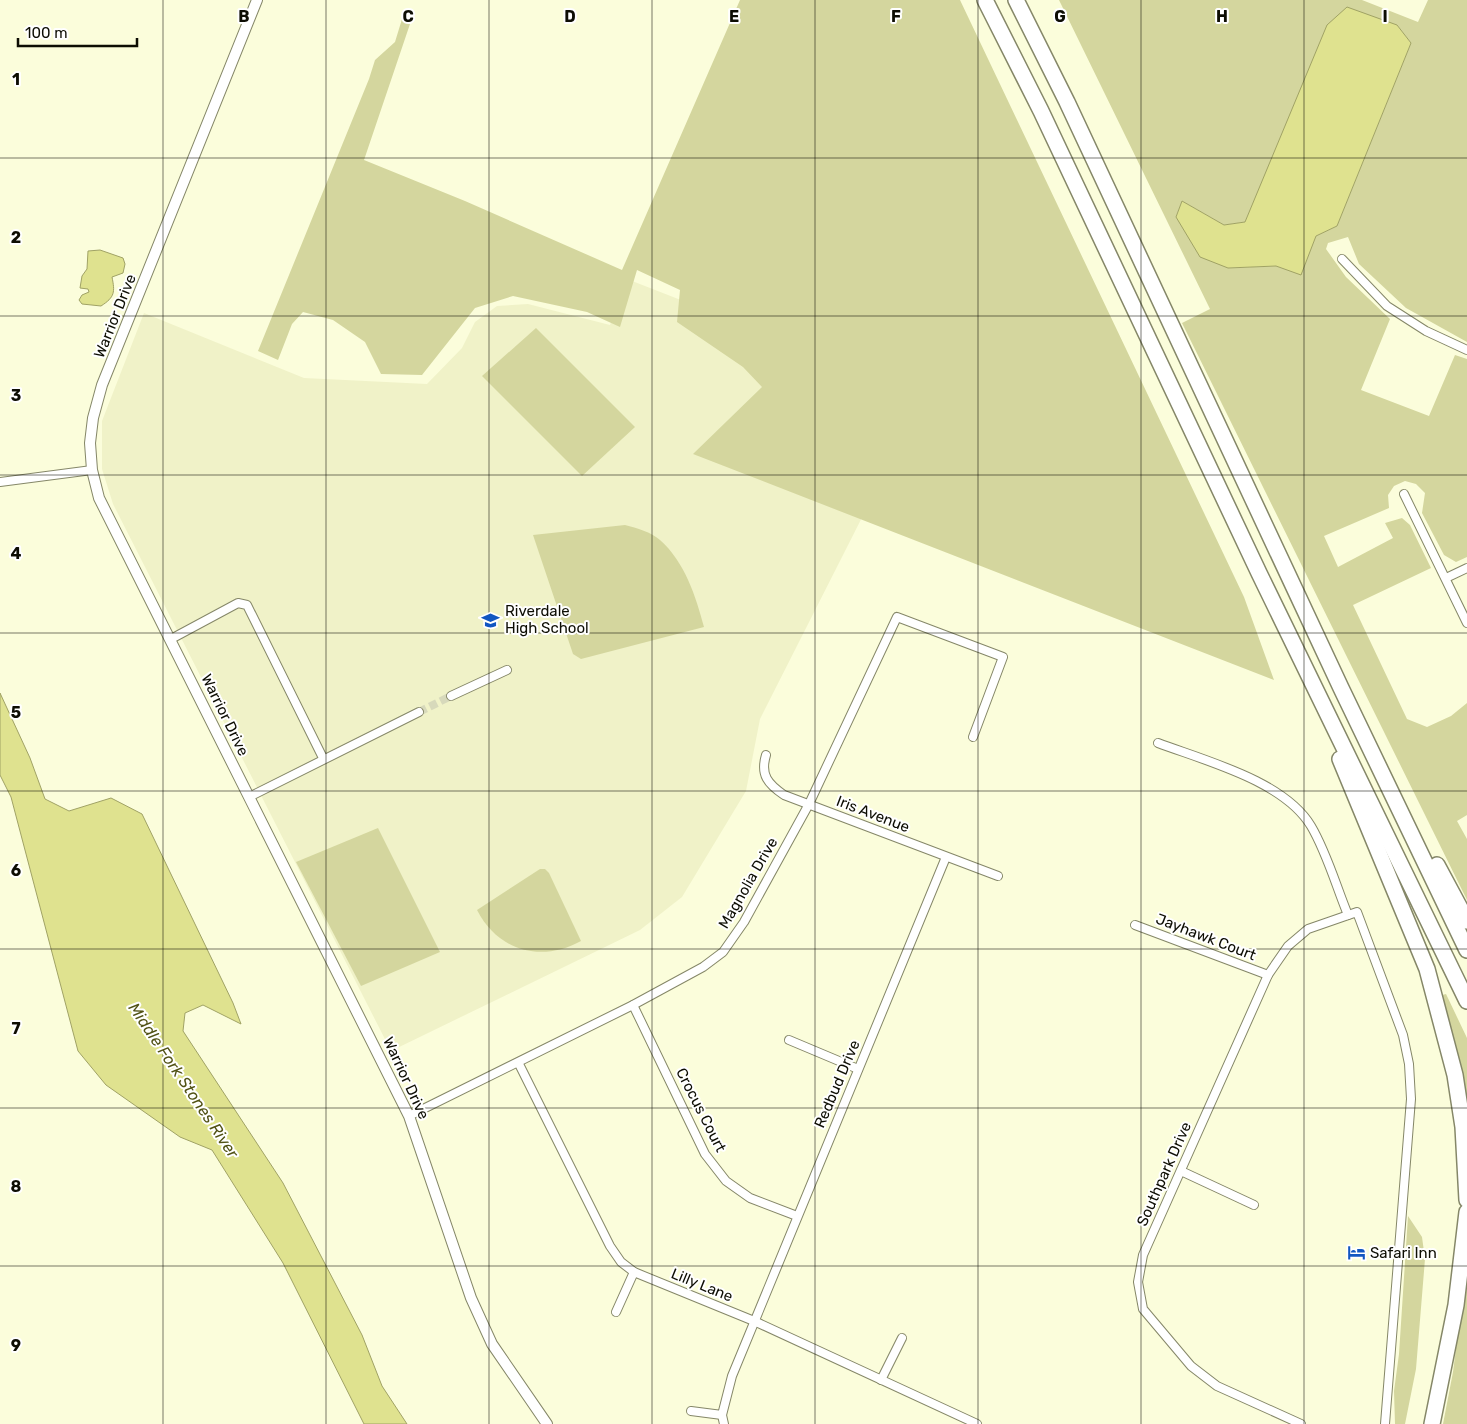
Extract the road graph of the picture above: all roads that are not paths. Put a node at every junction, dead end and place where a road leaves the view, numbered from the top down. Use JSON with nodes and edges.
{"nodes":[{"id":1,"x":257,"y":0,"type":"edge"},
{"id":2,"x":986,"y":0,"type":"edge"},
{"id":3,"x":1016,"y":0,"type":"edge"},
{"id":4,"x":1342,"y":259,"type":"dead end"},
{"id":5,"x":1467,"y":350,"type":"edge"},
{"id":6,"x":92,"y":470,"type":"junction"},
{"id":7,"x":0,"y":482,"type":"edge"},
{"id":8,"x":1404,"y":494,"type":"dead end"},
{"id":9,"x":1467,"y":568,"type":"edge"},
{"id":10,"x":1446,"y":578,"type":"junction"},
{"id":11,"x":1467,"y":623,"type":"edge"},
{"id":12,"x":171,"y":639,"type":"junction"},
{"id":13,"x":507,"y":670,"type":"dead end"},
{"id":14,"x":1340,"y":688,"type":"junction"},
{"id":15,"x":451,"y":696,"type":"tunnel mouth"},
{"id":16,"x":1322,"y":701,"type":"junction"},
{"id":17,"x":419,"y":712,"type":"tunnel mouth"},
{"id":18,"x":973,"y":736,"type":"dead end"},
{"id":19,"x":1158,"y":743,"type":"dead end"},
{"id":20,"x":766,"y":755,"type":"dead end"},
{"id":21,"x":324,"y":758,"type":"junction"},
{"id":22,"x":249,"y":797,"type":"junction"},
{"id":23,"x":809,"y":804,"type":"junction"},
{"id":24,"x":946,"y":857,"type":"junction"},
{"id":25,"x":998,"y":876,"type":"dead end"},
{"id":26,"x":1348,"y":915,"type":"junction"},
{"id":27,"x":1467,"y":921,"type":"edge"},
{"id":28,"x":1135,"y":925,"type":"dead end"},
{"id":29,"x":1467,"y":950,"type":"edge"},
{"id":30,"x":1268,"y":975,"type":"junction"},
{"id":31,"x":1467,"y":1001,"type":"edge"},
{"id":32,"x":633,"y":1005,"type":"junction"},
{"id":33,"x":789,"y":1040,"type":"dead end"},
{"id":34,"x":519,"y":1064,"type":"junction"},
{"id":35,"x":858,"y":1069,"type":"junction"},
{"id":36,"x":410,"y":1116,"type":"junction"},
{"id":37,"x":1181,"y":1171,"type":"junction"},
{"id":38,"x":1467,"y":1200,"type":"edge"},
{"id":39,"x":1254,"y":1205,"type":"dead end"},
{"id":40,"x":1467,"y":1212,"type":"edge"},
{"id":41,"x":796,"y":1216,"type":"junction"},
{"id":42,"x":634,"y":1272,"type":"junction"},
{"id":43,"x":616,"y":1312,"type":"dead end"},
{"id":44,"x":754,"y":1321,"type":"junction"},
{"id":45,"x":902,"y":1338,"type":"dead end"},
{"id":46,"x":881,"y":1380,"type":"junction"},
{"id":47,"x":691,"y":1411,"type":"dead end"},
{"id":48,"x":722,"y":1415,"type":"junction"},
{"id":49,"x":548,"y":1424,"type":"edge"},
{"id":50,"x":724,"y":1424,"type":"edge"},
{"id":51,"x":977,"y":1424,"type":"edge"},
{"id":52,"x":1301,"y":1424,"type":"edge"},
{"id":53,"x":1385,"y":1424,"type":"edge"},
{"id":54,"x":1432,"y":1424,"type":"edge"}],
"edges":[{"from":1,"to":6,"type":"street","name":"Warrior Drive"},
{"from":2,"to":16,"type":"highway"},
{"from":3,"to":14,"type":"highway"},
{"from":4,"to":5,"type":"street"},
{"from":6,"to":7,"type":"street"},
{"from":6,"to":12,"type":"street","name":"Warrior Drive"},
{"from":8,"to":10,"type":"street"},
{"from":9,"to":10,"type":"street"},
{"from":10,"to":11,"type":"street"},
{"from":12,"to":21,"type":"street"},
{"from":12,"to":22,"type":"street","name":"Warrior Drive"},
{"from":13,"to":15,"type":"street"},
{"from":14,"to":27,"type":"highway"},
{"from":14,"to":29,"type":"highway"},
{"from":16,"to":31,"type":"highway"},
{"from":16,"to":38,"type":"highway"},
{"from":17,"to":21,"type":"street"},
{"from":18,"to":23,"type":"street","name":"Magnolia Drive"},
{"from":19,"to":26,"type":"street"},
{"from":20,"to":23,"type":"street","name":"Iris Avenue"},
{"from":21,"to":22,"type":"street"},
{"from":22,"to":36,"type":"street","name":"Warrior Drive"},
{"from":23,"to":24,"type":"street","name":"Iris Avenue"},
{"from":23,"to":32,"type":"street","name":"Magnolia Drive"},
{"from":24,"to":25,"type":"street","name":"Iris Avenue"},
{"from":24,"to":35,"type":"street","name":"Redbud Drive"},
{"from":26,"to":30,"type":"street","name":"Southpark Drive"},
{"from":26,"to":53,"type":"street","name":"Southpark Drive"},
{"from":28,"to":30,"type":"street","name":"Jayhawk Court"},
{"from":30,"to":37,"type":"street","name":"Southpark Drive"},
{"from":32,"to":34,"type":"street","name":"Magnolia Drive"},
{"from":32,"to":41,"type":"street","name":"Crocus Court"},
{"from":33,"to":35,"type":"street"},
{"from":34,"to":36,"type":"street","name":"Magnolia Drive"},
{"from":34,"to":42,"type":"street","name":"Lilly Lane"},
{"from":35,"to":41,"type":"street","name":"Redbud Drive"},
{"from":36,"to":49,"type":"street","name":"Warrior Drive"},
{"from":37,"to":39,"type":"street"},
{"from":37,"to":52,"type":"street","name":"Southpark Drive"},
{"from":40,"to":54,"type":"highway"},
{"from":41,"to":44,"type":"street","name":"Redbud Drive"},
{"from":42,"to":43,"type":"street"},
{"from":42,"to":44,"type":"street","name":"Lilly Lane"},
{"from":44,"to":46,"type":"street","name":"Lilly Lane"},
{"from":44,"to":48,"type":"street","name":"Redbud Drive"},
{"from":45,"to":46,"type":"street"},
{"from":46,"to":51,"type":"street","name":"Lilly Lane"},
{"from":47,"to":48,"type":"street"},
{"from":48,"to":50,"type":"street"}]}
